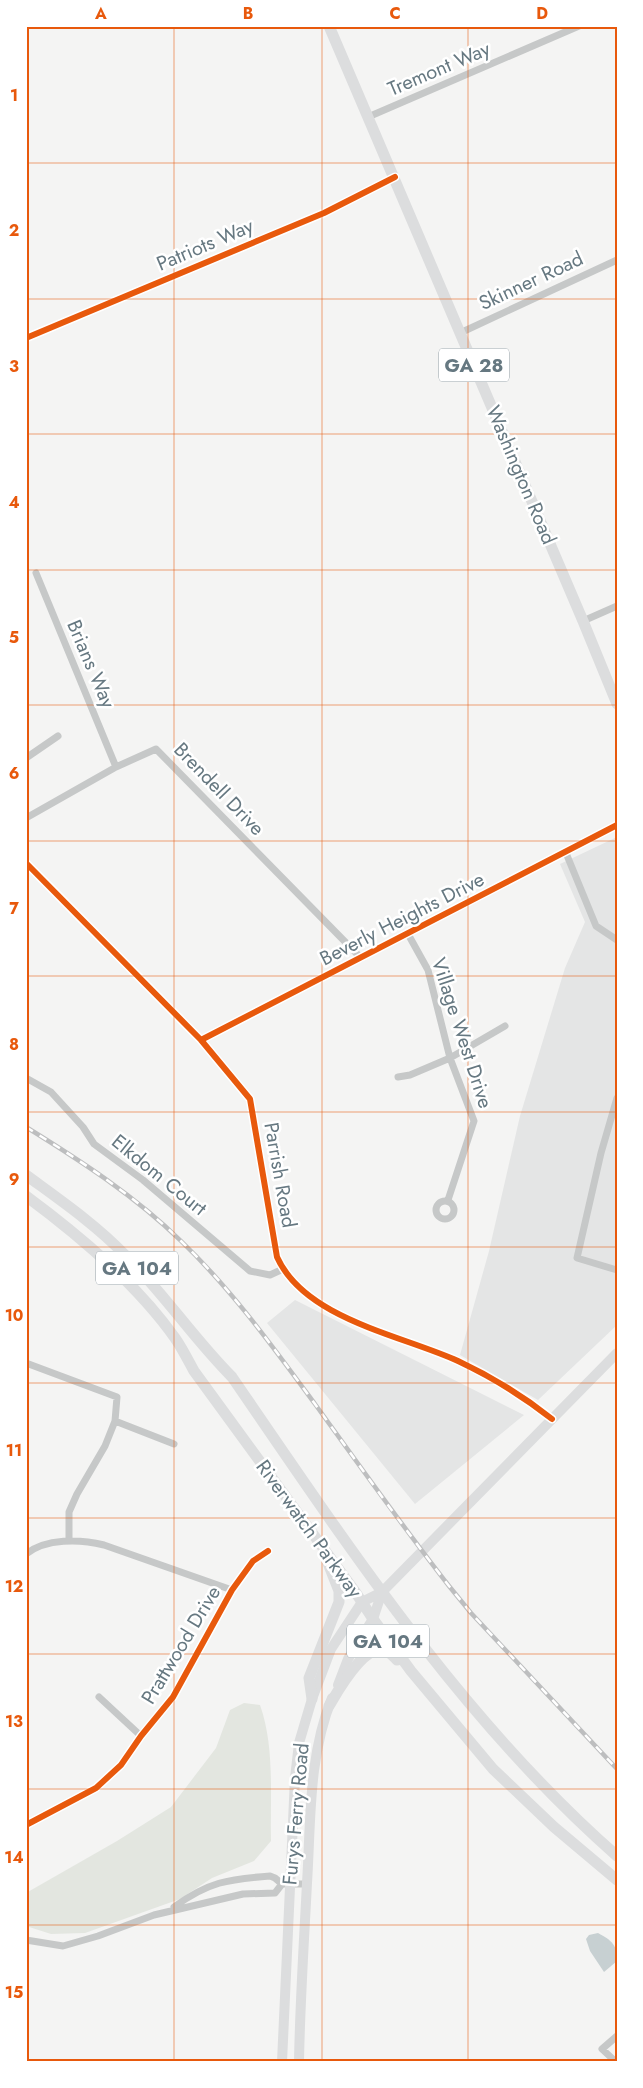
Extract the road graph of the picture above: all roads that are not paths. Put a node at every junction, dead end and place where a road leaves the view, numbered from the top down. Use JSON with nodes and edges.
{"nodes":[{"id":1,"x":329,"y":26,"type":"edge"},
{"id":2,"x":579,"y":26,"type":"edge"},
{"id":3,"x":368,"y":118,"type":"junction"},
{"id":4,"x":395,"y":177,"type":"junction"},
{"id":5,"x":617,"y":260,"type":"edge"},
{"id":6,"x":460,"y":333,"type":"junction"},
{"id":7,"x":26,"y":338,"type":"edge"},
{"id":8,"x":36,"y":573,"type":"dead end"},
{"id":9,"x":617,"y":606,"type":"edge"},
{"id":10,"x":584,"y":621,"type":"junction"},
{"id":11,"x":617,"y":704,"type":"edge"},
{"id":12,"x":58,"y":736,"type":"dead end"},
{"id":13,"x":26,"y":758,"type":"edge"},
{"id":14,"x":116,"y":767,"type":"junction"},
{"id":15,"x":26,"y":818,"type":"edge"},
{"id":16,"x":617,"y":825,"type":"edge"},
{"id":17,"x":566,"y":853,"type":"junction"},
{"id":18,"x":26,"y":863,"type":"edge"},
{"id":19,"x":408,"y":934,"type":"junction"},
{"id":20,"x":617,"y":940,"type":"edge"},
{"id":21,"x":361,"y":958,"type":"junction"},
{"id":22,"x":505,"y":1026,"type":"dead end"},
{"id":23,"x":201,"y":1040,"type":"junction"},
{"id":24,"x":450,"y":1058,"type":"junction"},
{"id":25,"x":398,"y":1077,"type":"dead end"},
{"id":26,"x":26,"y":1078,"type":"edge"},
{"id":27,"x":617,"y":1098,"type":"edge"},
{"id":28,"x":26,"y":1175,"type":"edge"},
{"id":29,"x":26,"y":1196,"type":"edge"},
{"id":30,"x":448,"y":1200,"type":"dead end"},
{"id":31,"x":283,"y":1269,"type":"junction"},
{"id":32,"x":617,"y":1270,"type":"edge"},
{"id":33,"x":617,"y":1353,"type":"edge"},
{"id":34,"x":26,"y":1363,"type":"edge"},
{"id":35,"x":552,"y":1419,"type":"junction"},
{"id":36,"x":116,"y":1421,"type":"junction"},
{"id":37,"x":174,"y":1444,"type":"dead end"},
{"id":38,"x":69,"y":1540,"type":"junction"},
{"id":39,"x":320,"y":1543,"type":"junction"},
{"id":40,"x":268,"y":1551,"type":"dead end"},
{"id":41,"x":26,"y":1554,"type":"edge"},
{"id":42,"x":232,"y":1590,"type":"junction"},
{"id":43,"x":382,"y":1592,"type":"junction"},
{"id":44,"x":362,"y":1602,"type":"junction"},
{"id":45,"x":372,"y":1619,"type":"junction"},
{"id":46,"x":411,"y":1670,"type":"junction"},
{"id":47,"x":99,"y":1697,"type":"dead end"},
{"id":48,"x":312,"y":1699,"type":"junction"},
{"id":49,"x":329,"y":1706,"type":"junction"},
{"id":50,"x":141,"y":1736,"type":"junction"},
{"id":51,"x":26,"y":1825,"type":"edge"},
{"id":52,"x":617,"y":1856,"type":"edge"},
{"id":53,"x":617,"y":1880,"type":"edge"},
{"id":54,"x":285,"y":1884,"type":"junction"},
{"id":55,"x":307,"y":1884,"type":"junction"},
{"id":56,"x":170,"y":1910,"type":"junction"},
{"id":57,"x":26,"y":1940,"type":"edge"},
{"id":58,"x":617,"y":2036,"type":"edge"},
{"id":59,"x":282,"y":2062,"type":"edge"},
{"id":60,"x":299,"y":2062,"type":"edge"},
{"id":61,"x":616,"y":2062,"type":"edge"}],
"edges":[{"from":1,"to":3,"type":"main road","name":"Washington Road","number":"GA 28"},
{"from":2,"to":3,"type":"street","name":"Tremont Way"},
{"from":3,"to":4,"type":"main road","name":"Washington Road","number":"GA 28"},
{"from":4,"to":6,"type":"main road","name":"Washington Road","number":"GA 28"},
{"from":4,"to":7,"type":"street","name":"Patriots Way"},
{"from":5,"to":6,"type":"street","name":"Skinner Road"},
{"from":6,"to":10,"type":"main road","name":"Washington Road","number":"GA 28"},
{"from":8,"to":14,"type":"street","name":"Brians Way"},
{"from":9,"to":10,"type":"street"},
{"from":10,"to":11,"type":"main road","name":"Washington Road","number":"GA 28"},
{"from":12,"to":13,"type":"street"},
{"from":14,"to":15,"type":"street","name":"Brendell Drive"},
{"from":14,"to":21,"type":"street","name":"Brendell Drive"},
{"from":16,"to":17,"type":"street","name":"Beverly Heights Drive"},
{"from":17,"to":19,"type":"street","name":"Beverly Heights Drive"},
{"from":17,"to":20,"type":"street"},
{"from":18,"to":23,"type":"street","name":"Parrish Road"},
{"from":19,"to":21,"type":"street","name":"Beverly Heights Drive"},
{"from":19,"to":24,"type":"street","name":"Village West Drive"},
{"from":21,"to":23,"type":"street","name":"Beverly Heights Drive"},
{"from":22,"to":24,"type":"street"},
{"from":23,"to":31,"type":"street","name":"Parrish Road"},
{"from":24,"to":25,"type":"street"},
{"from":24,"to":30,"type":"street","name":"Village West Drive"},
{"from":26,"to":31,"type":"street","name":"Elkdom Court"},
{"from":27,"to":32,"type":"street"},
{"from":28,"to":43,"type":"main road","name":"Riverwatch Parkway","number":"GA 104"},
{"from":29,"to":39,"type":"main road","name":"Riverwatch Parkway","number":"GA 104"},
{"from":31,"to":35,"type":"street","name":"Parrish Road"},
{"from":33,"to":35,"type":"main road","name":"Furys Ferry Road"},
{"from":34,"to":36,"type":"street"},
{"from":35,"to":43,"type":"main road","name":"Furys Ferry Road"},
{"from":36,"to":37,"type":"street"},
{"from":36,"to":38,"type":"street"},
{"from":38,"to":41,"type":"street"},
{"from":38,"to":42,"type":"street"},
{"from":39,"to":44,"type":"main road","name":"Riverwatch Parkway","number":"GA 104"},
{"from":39,"to":48,"type":"main road"},
{"from":40,"to":42,"type":"street","name":"Prattwood Drive"},
{"from":42,"to":50,"type":"street","name":"Prattwood Drive"},
{"from":43,"to":44,"type":"main road","name":"Furys Ferry Road"},
{"from":43,"to":45,"type":"main road","name":"Furys Ferry Road"},
{"from":43,"to":52,"type":"main road","name":"Riverwatch Parkway","number":"GA 104"},
{"from":44,"to":45,"type":"main road","name":"Riverwatch Parkway","number":"GA 104"},
{"from":44,"to":48,"type":"main road","name":"Furys Ferry Road"},
{"from":45,"to":46,"type":"main road","name":"Riverwatch Parkway","number":"GA 104"},
{"from":45,"to":49,"type":"main road","name":"Furys Ferry Road"},
{"from":46,"to":49,"type":"main road"},
{"from":46,"to":53,"type":"main road","name":"Riverwatch Parkway","number":"GA 104"},
{"from":47,"to":50,"type":"street"},
{"from":48,"to":54,"type":"main road","name":"Furys Ferry Road"},
{"from":49,"to":55,"type":"main road","name":"Furys Ferry Road"},
{"from":50,"to":51,"type":"street","name":"Prattwood Drive"},
{"from":54,"to":55,"type":"street"},
{"from":54,"to":56,"type":"street"},
{"from":54,"to":56,"type":"street"},
{"from":54,"to":59,"type":"main road","name":"Furys Ferry Road"},
{"from":55,"to":60,"type":"main road","name":"Furys Ferry Road"},
{"from":56,"to":57,"type":"street"},
{"from":58,"to":61,"type":"street"}]}
